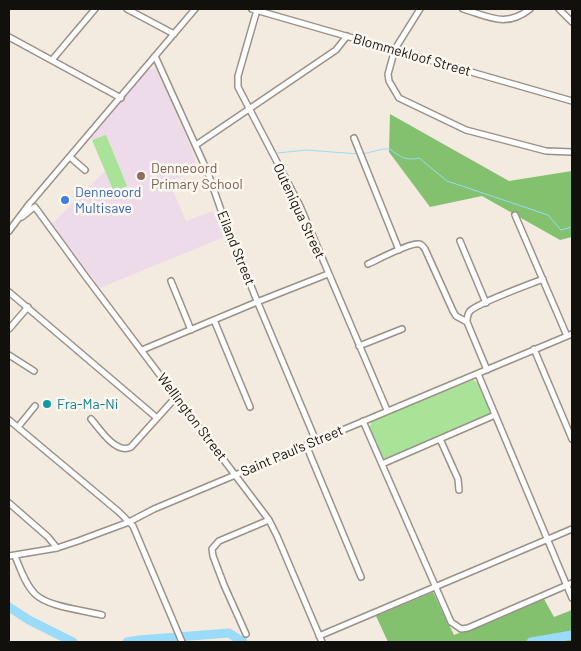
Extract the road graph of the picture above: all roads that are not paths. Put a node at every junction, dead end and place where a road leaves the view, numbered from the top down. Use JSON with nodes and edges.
{"nodes":[{"id":1,"x":95,"y":9,"type":"edge"},
{"id":2,"x":127,"y":9,"type":"edge"},
{"id":3,"x":195,"y":9,"type":"edge"},
{"id":4,"x":420,"y":9,"type":"edge"},
{"id":5,"x":464,"y":9,"type":"edge"},
{"id":6,"x":530,"y":9,"type":"edge"},
{"id":7,"x":559,"y":9,"type":"edge"},
{"id":8,"x":254,"y":10,"type":"edge"},
{"id":9,"x":270,"y":11,"type":"edge"},
{"id":10,"x":572,"y":22,"type":"edge"},
{"id":11,"x":174,"y":34,"type":"junction"},
{"id":12,"x":347,"y":36,"type":"junction"},
{"id":13,"x":9,"y":37,"type":"edge"},
{"id":14,"x":395,"y":49,"type":"junction"},
{"id":15,"x":155,"y":56,"type":"junction"},
{"id":16,"x":52,"y":60,"type":"junction"},
{"id":17,"x":121,"y":98,"type":"junction"},
{"id":18,"x":572,"y":101,"type":"edge"},
{"id":19,"x":250,"y":110,"type":"junction"},
{"id":20,"x":354,"y":138,"type":"dead end"},
{"id":21,"x":196,"y":145,"type":"junction"},
{"id":22,"x":572,"y":152,"type":"edge"},
{"id":23,"x":70,"y":157,"type":"junction"},
{"id":24,"x":85,"y":170,"type":"dead end"},
{"id":25,"x":33,"y":204,"type":"junction"},
{"id":26,"x":515,"y":215,"type":"dead end"},
{"id":27,"x":9,"y":231,"type":"edge"},
{"id":28,"x":460,"y":241,"type":"dead end"},
{"id":29,"x":399,"y":250,"type":"junction"},
{"id":30,"x":368,"y":264,"type":"dead end"},
{"id":31,"x":328,"y":274,"type":"junction"},
{"id":32,"x":543,"y":279,"type":"junction"},
{"id":33,"x":171,"y":281,"type":"dead end"},
{"id":34,"x":9,"y":292,"type":"edge"},
{"id":35,"x":257,"y":302,"type":"junction"},
{"id":36,"x":486,"y":303,"type":"junction"},
{"id":37,"x":28,"y":307,"type":"junction"},
{"id":38,"x":214,"y":320,"type":"junction"},
{"id":39,"x":467,"y":322,"type":"junction"},
{"id":40,"x":9,"y":329,"type":"edge"},
{"id":41,"x":402,"y":329,"type":"dead end"},
{"id":42,"x":191,"y":330,"type":"junction"},
{"id":43,"x":570,"y":335,"type":"edge"},
{"id":44,"x":359,"y":346,"type":"junction"},
{"id":45,"x":534,"y":349,"type":"junction"},
{"id":46,"x":142,"y":350,"type":"junction"},
{"id":47,"x":9,"y":355,"type":"edge"},
{"id":48,"x":487,"y":370,"type":"junction"},
{"id":49,"x":34,"y":371,"type":"dead end"},
{"id":50,"x":478,"y":374,"type":"junction"},
{"id":51,"x":176,"y":397,"type":"junction"},
{"id":52,"x":35,"y":406,"type":"dead end"},
{"id":53,"x":250,"y":407,"type":"dead end"},
{"id":54,"x":387,"y":410,"type":"junction"},
{"id":55,"x":496,"y":415,"type":"junction"},
{"id":56,"x":157,"y":418,"type":"junction"},
{"id":57,"x":91,"y":419,"type":"dead end"},
{"id":58,"x":9,"y":420,"type":"edge"},
{"id":59,"x":364,"y":421,"type":"junction"},
{"id":60,"x":18,"y":427,"type":"junction"},
{"id":61,"x":572,"y":438,"type":"edge"},
{"id":62,"x":440,"y":439,"type":"junction"},
{"id":63,"x":316,"y":441,"type":"junction"},
{"id":64,"x":306,"y":445,"type":"junction"},
{"id":65,"x":382,"y":464,"type":"junction"},
{"id":66,"x":236,"y":475,"type":"junction"},
{"id":67,"x":459,"y":490,"type":"dead end"},
{"id":68,"x":9,"y":503,"type":"edge"},
{"id":69,"x":269,"y":520,"type":"junction"},
{"id":70,"x":129,"y":522,"type":"junction"},
{"id":71,"x":572,"y":529,"type":"edge"},
{"id":72,"x":548,"y":539,"type":"junction"},
{"id":73,"x":57,"y":548,"type":"junction"},
{"id":74,"x":12,"y":556,"type":"edge"},
{"id":75,"x":361,"y":577,"type":"dead end"},
{"id":76,"x":570,"y":584,"type":"edge"},
{"id":77,"x":434,"y":586,"type":"junction"},
{"id":78,"x":572,"y":598,"type":"edge"},
{"id":79,"x":102,"y":615,"type":"dead end"},
{"id":80,"x":246,"y":634,"type":"dead end"},
{"id":81,"x":319,"y":636,"type":"junction"},
{"id":82,"x":182,"y":642,"type":"edge"},
{"id":83,"x":322,"y":642,"type":"edge"}],
"edges":[{"from":1,"to":16,"type":"street"},
{"from":2,"to":11,"type":"street"},
{"from":3,"to":11,"type":"street"},
{"from":4,"to":14,"type":"street"},
{"from":5,"to":6,"type":"street"},
{"from":7,"to":10,"type":"street"},
{"from":8,"to":9,"type":"street","name":"Blommekloof Street"},
{"from":8,"to":19,"type":"street","name":"Outeniqua Street"},
{"from":9,"to":12,"type":"street","name":"Blommekloof Street"},
{"from":11,"to":15,"type":"street"},
{"from":12,"to":14,"type":"street","name":"Blommekloof Street"},
{"from":12,"to":19,"type":"street"},
{"from":13,"to":16,"type":"street"},
{"from":14,"to":18,"type":"street","name":"Blommekloof Street"},
{"from":14,"to":22,"type":"street"},
{"from":15,"to":17,"type":"street"},
{"from":15,"to":21,"type":"street","name":"Eiland Street"},
{"from":16,"to":17,"type":"street"},
{"from":17,"to":23,"type":"street"},
{"from":19,"to":21,"type":"street"},
{"from":19,"to":31,"type":"street","name":"Outeniqua Street"},
{"from":20,"to":29,"type":"street"},
{"from":21,"to":35,"type":"street","name":"Eiland Street"},
{"from":23,"to":24,"type":"street"},
{"from":23,"to":25,"type":"street"},
{"from":25,"to":27,"type":"street"},
{"from":25,"to":46,"type":"street","name":"Wellington Street"},
{"from":26,"to":32,"type":"street"},
{"from":28,"to":36,"type":"street"},
{"from":29,"to":30,"type":"street"},
{"from":29,"to":39,"type":"street"},
{"from":31,"to":35,"type":"street"},
{"from":31,"to":44,"type":"street","name":"Outeniqua Street"},
{"from":32,"to":36,"type":"street"},
{"from":32,"to":43,"type":"street"},
{"from":33,"to":42,"type":"street"},
{"from":34,"to":37,"type":"street"},
{"from":35,"to":38,"type":"street"},
{"from":35,"to":63,"type":"street","name":"Eiland Street"},
{"from":36,"to":39,"type":"street"},
{"from":37,"to":40,"type":"street"},
{"from":37,"to":56,"type":"street"},
{"from":38,"to":42,"type":"street"},
{"from":38,"to":53,"type":"street"},
{"from":39,"to":48,"type":"street"},
{"from":41,"to":44,"type":"street"},
{"from":42,"to":46,"type":"street"},
{"from":43,"to":45,"type":"street","name":"Saint Paul's Street"},
{"from":44,"to":54,"type":"street","name":"Outeniqua Street"},
{"from":45,"to":48,"type":"street","name":"Saint Paul's Street"},
{"from":45,"to":61,"type":"street"},
{"from":46,"to":51,"type":"street","name":"Wellington Street"},
{"from":47,"to":49,"type":"street"},
{"from":48,"to":50,"type":"street","name":"Saint Paul's Street"},
{"from":50,"to":54,"type":"street","name":"Saint Paul's Street"},
{"from":50,"to":55,"type":"street"},
{"from":51,"to":56,"type":"street"},
{"from":51,"to":66,"type":"street","name":"Wellington Street"},
{"from":52,"to":60,"type":"street"},
{"from":54,"to":59,"type":"street","name":"Saint Paul's Street"},
{"from":55,"to":62,"type":"street"},
{"from":55,"to":72,"type":"street"},
{"from":56,"to":57,"type":"street"},
{"from":58,"to":60,"type":"street"},
{"from":59,"to":63,"type":"street","name":"Saint Paul's Street"},
{"from":59,"to":65,"type":"street"},
{"from":60,"to":70,"type":"street"},
{"from":62,"to":65,"type":"street"},
{"from":62,"to":67,"type":"street"},
{"from":63,"to":64,"type":"street","name":"Saint Paul's Street"},
{"from":64,"to":66,"type":"street","name":"Saint Paul's Street"},
{"from":64,"to":75,"type":"street"},
{"from":65,"to":77,"type":"street"},
{"from":66,"to":69,"type":"street","name":"Wellington Street"},
{"from":66,"to":70,"type":"street","name":"Saint Paul's Street"},
{"from":68,"to":73,"type":"street"},
{"from":69,"to":80,"type":"street"},
{"from":69,"to":81,"type":"street","name":"Wellington Street"},
{"from":70,"to":73,"type":"street","name":"Saint Paul's Street"},
{"from":70,"to":82,"type":"street"},
{"from":71,"to":72,"type":"street"},
{"from":72,"to":76,"type":"street"},
{"from":72,"to":77,"type":"street"},
{"from":73,"to":74,"type":"street","name":"Saint Paul's Street"},
{"from":74,"to":79,"type":"street"},
{"from":76,"to":77,"type":"street"},
{"from":76,"to":78,"type":"street"},
{"from":77,"to":81,"type":"street"},
{"from":81,"to":83,"type":"street","name":"Wellington Street"}]}
